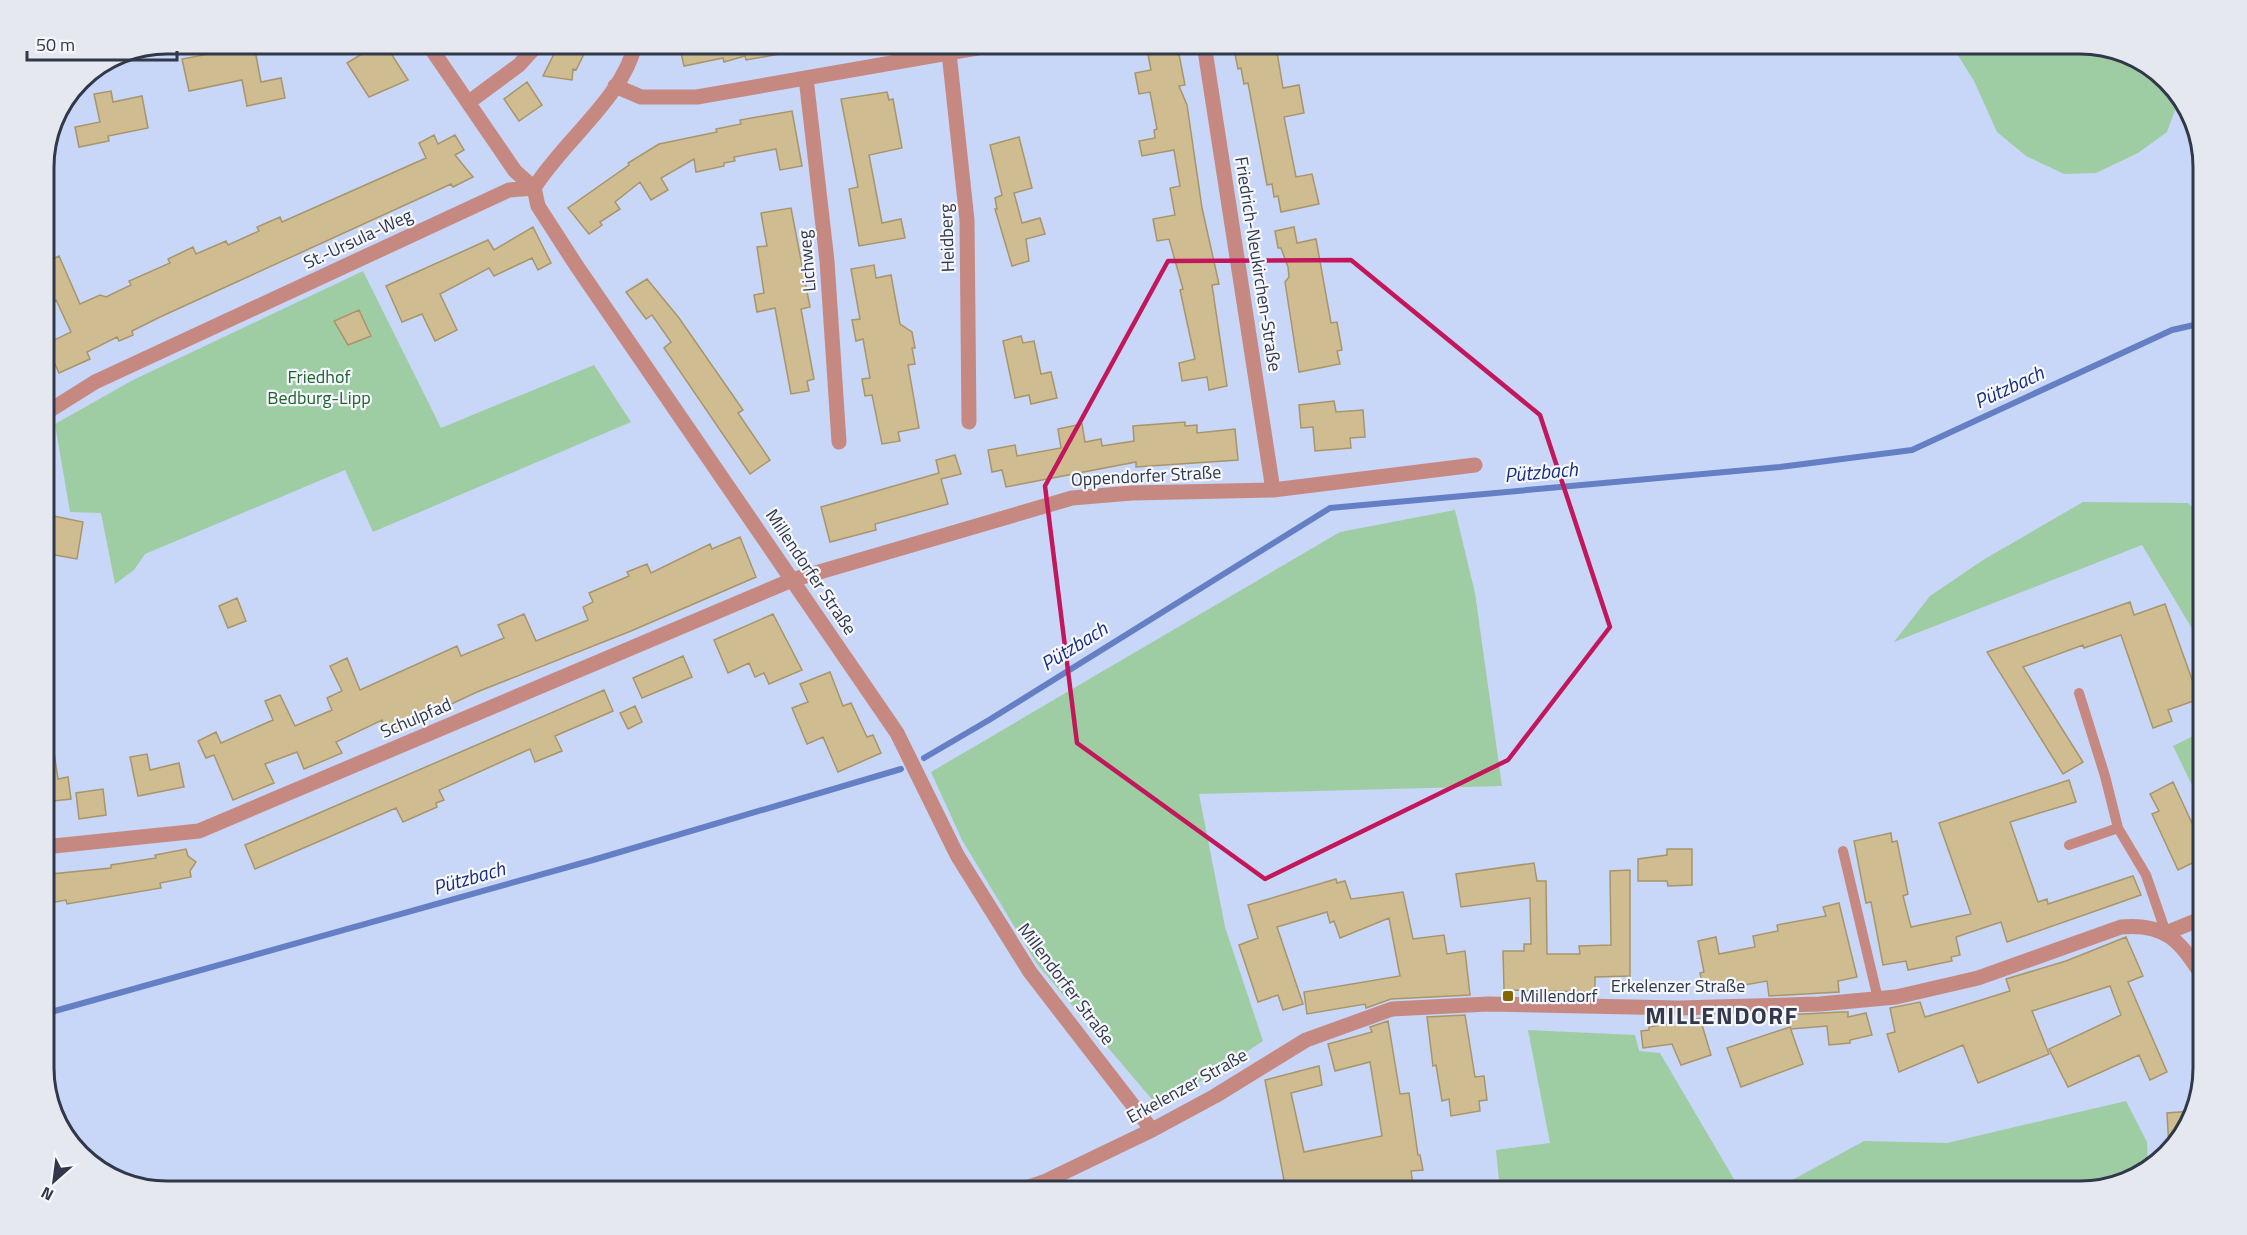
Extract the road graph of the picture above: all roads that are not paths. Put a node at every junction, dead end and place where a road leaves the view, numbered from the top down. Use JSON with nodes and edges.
{"nodes":[{"id":1,"x":435,"y":54,"type":"edge"},
{"id":2,"x":529,"y":54,"type":"edge"},
{"id":3,"x":633,"y":54,"type":"edge"},
{"id":4,"x":943,"y":54,"type":"edge"},
{"id":5,"x":949,"y":54,"type":"edge"},
{"id":6,"x":1205,"y":54,"type":"edge"},
{"id":7,"x":806,"y":78,"type":"junction"},
{"id":8,"x":615,"y":86,"type":"junction"},
{"id":9,"x":469,"y":102,"type":"junction"},
{"id":10,"x":534,"y":188,"type":"junction"},
{"id":11,"x":54,"y":402,"type":"edge"},
{"id":12,"x":969,"y":422,"type":"dead end"},
{"id":13,"x":839,"y":442,"type":"dead end"},
{"id":14,"x":1475,"y":465,"type":"dead end"},
{"id":15,"x":1274,"y":490,"type":"junction"},
{"id":16,"x":792,"y":580,"type":"junction"},
{"id":17,"x":2079,"y":693,"type":"dead end"},
{"id":18,"x":2118,"y":828,"type":"junction"},
{"id":19,"x":2069,"y":845,"type":"dead end"},
{"id":20,"x":54,"y":846,"type":"edge"},
{"id":21,"x":1843,"y":851,"type":"dead end"},
{"id":22,"x":2193,"y":922,"type":"edge"},
{"id":23,"x":2166,"y":933,"type":"junction"},
{"id":24,"x":2193,"y":963,"type":"edge"},
{"id":25,"x":1878,"y":999,"type":"junction"},
{"id":26,"x":1152,"y":1130,"type":"junction"},
{"id":27,"x":1046,"y":1181,"type":"edge"}],
"edges":[{"from":1,"to":9,"type":"street","name":"Millendorfer Straße"},
{"from":2,"to":9,"type":"street"},
{"from":3,"to":8,"type":"street"},
{"from":4,"to":7,"type":"street"},
{"from":5,"to":12,"type":"street","name":"Heidberg"},
{"from":6,"to":15,"type":"street","name":"Friedrich-Neukirchen-Straße"},
{"from":7,"to":8,"type":"street"},
{"from":7,"to":13,"type":"street","name":"Lichweg"},
{"from":8,"to":10,"type":"street"},
{"from":9,"to":10,"type":"street","name":"Millendorfer Straße"},
{"from":10,"to":11,"type":"street","name":"St.-Ursula-Weg"},
{"from":10,"to":16,"type":"street","name":"Millendorfer Straße"},
{"from":14,"to":15,"type":"street","name":"Oppendorfer Straße"},
{"from":15,"to":16,"type":"street","name":"Oppendorfer Straße"},
{"from":16,"to":20,"type":"street","name":"Schulpfad"},
{"from":16,"to":26,"type":"street","name":"Millendorfer Straße"},
{"from":17,"to":18,"type":"lane"},
{"from":18,"to":19,"type":"lane"},
{"from":18,"to":23,"type":"lane"},
{"from":21,"to":25,"type":"lane"},
{"from":22,"to":23,"type":"street"},
{"from":23,"to":24,"type":"street"},
{"from":23,"to":25,"type":"street","name":"Erkelenzer Straße"},
{"from":25,"to":26,"type":"street","name":"Erkelenzer Straße"},
{"from":26,"to":27,"type":"street","name":"Erkelenzer Straße"}]}
